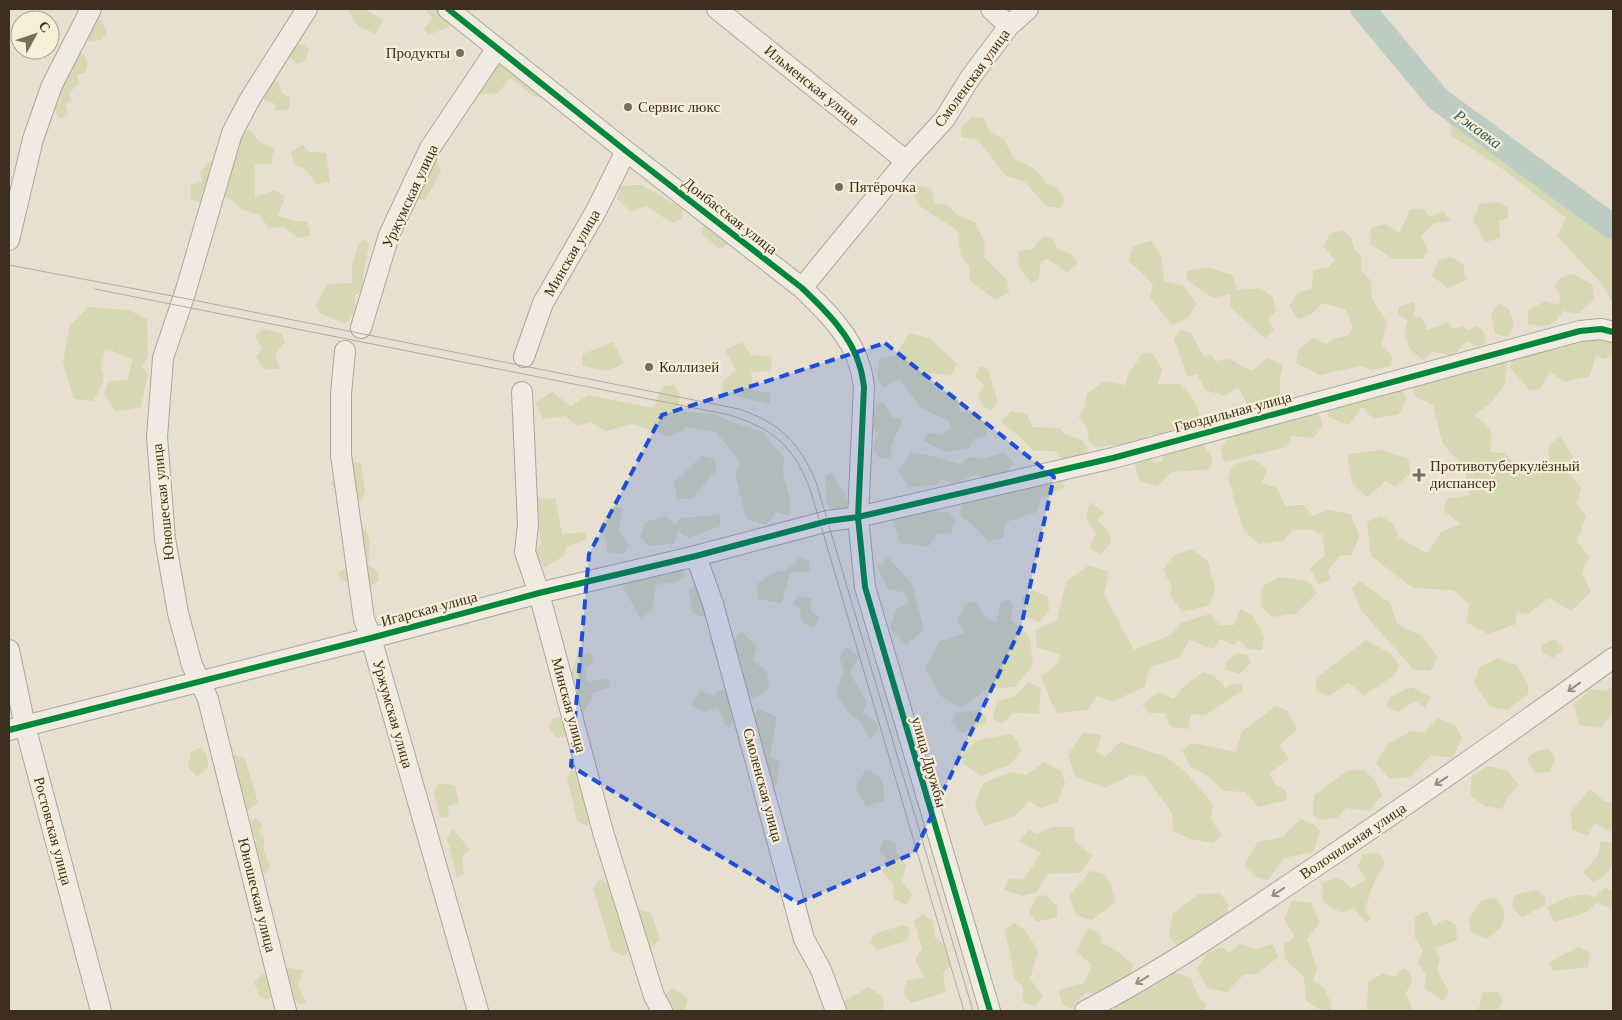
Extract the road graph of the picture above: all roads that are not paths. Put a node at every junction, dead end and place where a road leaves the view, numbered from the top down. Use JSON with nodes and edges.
{"nodes":[{"id":1,"x":91,"y":9,"type":"edge"},
{"id":2,"x":307,"y":9,"type":"edge"},
{"id":3,"x":448,"y":9,"type":"edge"},
{"id":4,"x":717,"y":9,"type":"edge"},
{"id":5,"x":991,"y":9,"type":"edge"},
{"id":6,"x":1028,"y":9,"type":"edge"},
{"id":7,"x":1009,"y":26,"type":"junction"},
{"id":8,"x":497,"y":48,"type":"junction"},
{"id":9,"x":626,"y":151,"type":"junction"},
{"id":10,"x":906,"y":161,"type":"junction"},
{"id":11,"x":9,"y":240,"type":"edge"},
{"id":12,"x":802,"y":288,"type":"junction"},
{"id":13,"x":361,"y":328,"type":"dead end"},
{"id":14,"x":1613,"y":332,"type":"edge"},
{"id":15,"x":344,"y":351,"type":"dead end"},
{"id":16,"x":524,"y":357,"type":"dead end"},
{"id":17,"x":522,"y":392,"type":"dead end"},
{"id":18,"x":858,"y":517,"type":"junction"},
{"id":19,"x":696,"y":556,"type":"junction"},
{"id":20,"x":539,"y":593,"type":"junction"},
{"id":21,"x":371,"y":638,"type":"junction"},
{"id":22,"x":9,"y":650,"type":"edge"},
{"id":23,"x":1613,"y":658,"type":"edge"},
{"id":24,"x":199,"y":681,"type":"junction"},
{"id":25,"x":17,"y":728,"type":"edge"},
{"id":26,"x":101,"y":1011,"type":"edge"},
{"id":27,"x":286,"y":1011,"type":"edge"},
{"id":28,"x":478,"y":1011,"type":"edge"},
{"id":29,"x":662,"y":1011,"type":"edge"},
{"id":30,"x":836,"y":1011,"type":"edge"},
{"id":31,"x":990,"y":1011,"type":"edge"},
{"id":32,"x":1085,"y":1011,"type":"edge"}],
"edges":[{"from":1,"to":11,"type":"street"},
{"from":2,"to":24,"type":"street","name":"Юношеская улица"},
{"from":3,"to":8,"type":"street","name":"Донбасская улица"},
{"from":4,"to":10,"type":"street","name":"Ильменская улица"},
{"from":5,"to":7,"type":"street"},
{"from":6,"to":7,"type":"street","name":"Смоленская улица"},
{"from":7,"to":10,"type":"street","name":"Смоленская улица"},
{"from":8,"to":9,"type":"street","name":"Донбасская улица"},
{"from":8,"to":13,"type":"street","name":"Уржумская улица"},
{"from":9,"to":12,"type":"street","name":"Донбасская улица"},
{"from":9,"to":16,"type":"street","name":"Минская улица"},
{"from":10,"to":12,"type":"street","name":"Смоленская улица"},
{"from":12,"to":18,"type":"street","name":"Донбасская улица"},
{"from":14,"to":18,"type":"street","name":"Гвоздильная улица"},
{"from":15,"to":21,"type":"street","name":"Уржумская улица"},
{"from":17,"to":20,"type":"street","name":"Минская улица"},
{"from":18,"to":19,"type":"street","name":"Игарская улица"},
{"from":18,"to":31,"type":"street","name":"улица Дружбы"},
{"from":19,"to":20,"type":"street","name":"Игарская улица"},
{"from":19,"to":30,"type":"street","name":"Смоленская улица"},
{"from":20,"to":21,"type":"street","name":"Игарская улица"},
{"from":20,"to":29,"type":"street","name":"Минская улица"},
{"from":21,"to":24,"type":"street","name":"Игарская улица"},
{"from":21,"to":28,"type":"street","name":"Уржумская улица"},
{"from":22,"to":25,"type":"street","name":"Ростовская улица"},
{"from":23,"to":32,"type":"street","name":"Волочильная улица","one_way":true},
{"from":24,"to":25,"type":"street","name":"Игарская улица"},
{"from":24,"to":27,"type":"street","name":"Юношеская улица"},
{"from":25,"to":26,"type":"street","name":"Ростовская улица"}]}
